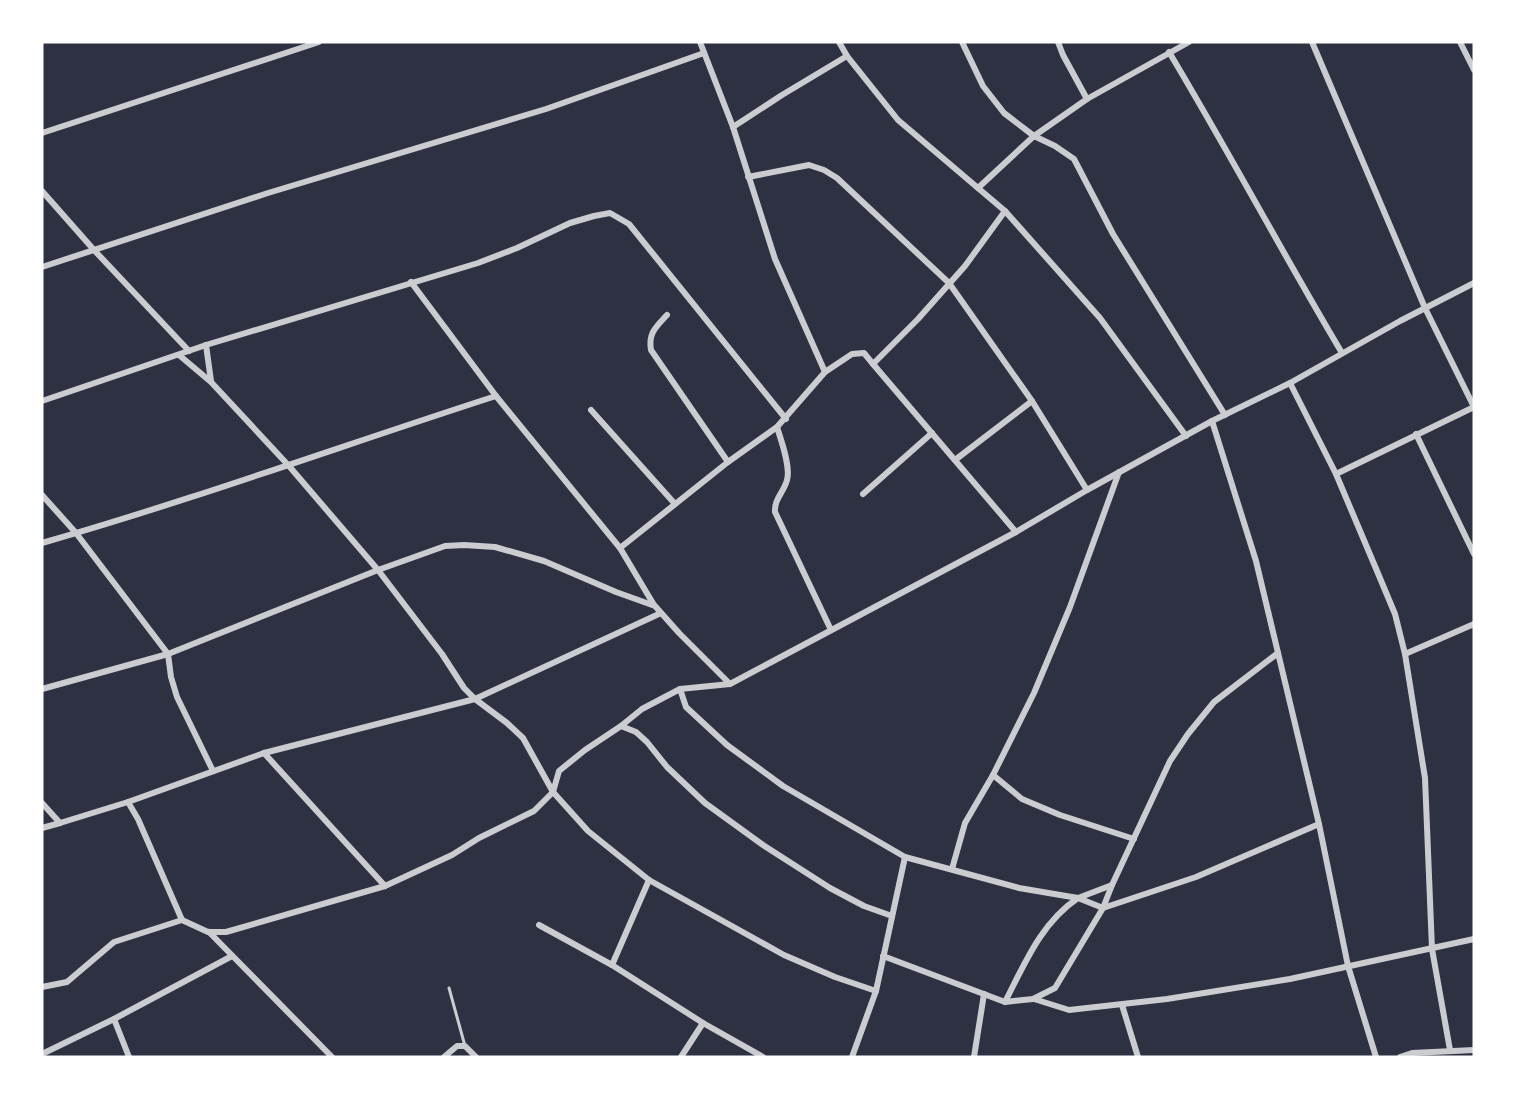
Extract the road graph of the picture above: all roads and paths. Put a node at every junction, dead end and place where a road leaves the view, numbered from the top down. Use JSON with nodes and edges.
{"nodes":[{"id":1,"x":320,"y":42,"type":"edge"},
{"id":2,"x":700,"y":42,"type":"edge"},
{"id":3,"x":839,"y":42,"type":"edge"},
{"id":4,"x":962,"y":42,"type":"edge"},
{"id":5,"x":1058,"y":42,"type":"edge"},
{"id":6,"x":1189,"y":42,"type":"edge"},
{"id":7,"x":1312,"y":42,"type":"edge"},
{"id":8,"x":1460,"y":42,"type":"edge"},
{"id":9,"x":1169,"y":52,"type":"junction"},
{"id":10,"x":704,"y":54,"type":"junction"},
{"id":11,"x":847,"y":56,"type":"junction"},
{"id":12,"x":1474,"y":70,"type":"edge"},
{"id":13,"x":1087,"y":99,"type":"junction"},
{"id":14,"x":733,"y":127,"type":"junction"},
{"id":15,"x":42,"y":133,"type":"edge"},
{"id":16,"x":1034,"y":136,"type":"junction"},
{"id":17,"x":748,"y":177,"type":"junction"},
{"id":18,"x":978,"y":188,"type":"junction"},
{"id":19,"x":42,"y":191,"type":"edge"},
{"id":20,"x":1005,"y":211,"type":"junction"},
{"id":21,"x":94,"y":250,"type":"junction"},
{"id":22,"x":42,"y":267,"type":"edge"},
{"id":23,"x":411,"y":282,"type":"junction"},
{"id":24,"x":949,"y":283,"type":"junction"},
{"id":25,"x":1474,"y":283,"type":"edge"},
{"id":26,"x":1425,"y":308,"type":"junction"},
{"id":27,"x":667,"y":315,"type":"dead end"},
{"id":28,"x":206,"y":345,"type":"junction"},
{"id":29,"x":189,"y":351,"type":"junction"},
{"id":30,"x":1342,"y":353,"type":"junction"},
{"id":31,"x":179,"y":355,"type":"junction"},
{"id":32,"x":873,"y":364,"type":"junction"},
{"id":33,"x":825,"y":372,"type":"junction"},
{"id":34,"x":211,"y":382,"type":"junction"},
{"id":35,"x":1290,"y":383,"type":"junction"},
{"id":36,"x":495,"y":396,"type":"junction"},
{"id":37,"x":42,"y":401,"type":"edge"},
{"id":38,"x":1032,"y":401,"type":"junction"},
{"id":39,"x":1474,"y":407,"type":"edge"},
{"id":40,"x":591,"y":410,"type":"dead end"},
{"id":41,"x":1225,"y":415,"type":"junction"},
{"id":42,"x":786,"y":419,"type":"junction"},
{"id":43,"x":1212,"y":421,"type":"junction"},
{"id":44,"x":777,"y":427,"type":"junction"},
{"id":45,"x":932,"y":434,"type":"junction"},
{"id":46,"x":1416,"y":434,"type":"junction"},
{"id":47,"x":1186,"y":436,"type":"junction"},
{"id":48,"x":955,"y":460,"type":"junction"},
{"id":49,"x":728,"y":462,"type":"junction"},
{"id":50,"x":289,"y":466,"type":"junction"},
{"id":51,"x":1119,"y":472,"type":"junction"},
{"id":52,"x":1336,"y":474,"type":"junction"},
{"id":53,"x":1087,"y":490,"type":"junction"},
{"id":54,"x":863,"y":494,"type":"dead end"},
{"id":55,"x":42,"y":495,"type":"edge"},
{"id":56,"x":675,"y":504,"type":"junction"},
{"id":57,"x":1016,"y":532,"type":"junction"},
{"id":58,"x":76,"y":533,"type":"junction"},
{"id":59,"x":42,"y":543,"type":"edge"},
{"id":60,"x":620,"y":548,"type":"junction"},
{"id":61,"x":1474,"y":554,"type":"edge"},
{"id":62,"x":378,"y":570,"type":"junction"},
{"id":63,"x":655,"y":606,"type":"junction"},
{"id":64,"x":661,"y":613,"type":"junction"},
{"id":65,"x":1474,"y":624,"type":"edge"},
{"id":66,"x":831,"y":630,"type":"junction"},
{"id":67,"x":1278,"y":652,"type":"junction"},
{"id":68,"x":168,"y":654,"type":"junction"},
{"id":69,"x":1405,"y":654,"type":"junction"},
{"id":70,"x":730,"y":684,"type":"junction"},
{"id":71,"x":42,"y":689,"type":"edge"},
{"id":72,"x":680,"y":690,"type":"junction"},
{"id":73,"x":475,"y":699,"type":"junction"},
{"id":74,"x":621,"y":726,"type":"junction"},
{"id":75,"x":264,"y":753,"type":"junction"},
{"id":76,"x":213,"y":771,"type":"junction"},
{"id":77,"x":993,"y":775,"type":"junction"},
{"id":78,"x":553,"y":792,"type":"junction"},
{"id":79,"x":128,"y":802,"type":"junction"},
{"id":80,"x":42,"y":803,"type":"edge"},
{"id":81,"x":60,"y":823,"type":"junction"},
{"id":82,"x":1319,"y":824,"type":"junction"},
{"id":83,"x":42,"y":828,"type":"edge"},
{"id":84,"x":1134,"y":839,"type":"junction"},
{"id":85,"x":905,"y":857,"type":"junction"},
{"id":86,"x":952,"y":868,"type":"junction"},
{"id":87,"x":649,"y":880,"type":"junction"},
{"id":88,"x":1112,"y":885,"type":"junction"},
{"id":89,"x":385,"y":886,"type":"junction"},
{"id":90,"x":1078,"y":898,"type":"junction"},
{"id":91,"x":1103,"y":908,"type":"junction"},
{"id":92,"x":892,"y":916,"type":"junction"},
{"id":93,"x":182,"y":920,"type":"junction"},
{"id":94,"x":539,"y":926,"type":"dead end"},
{"id":95,"x":208,"y":932,"type":"junction"},
{"id":96,"x":1474,"y":939,"type":"edge"},
{"id":97,"x":1432,"y":949,"type":"junction"},
{"id":98,"x":232,"y":956,"type":"junction"},
{"id":99,"x":884,"y":956,"type":"junction"},
{"id":100,"x":612,"y":965,"type":"junction"},
{"id":101,"x":1348,"y":966,"type":"junction"},
{"id":102,"x":42,"y":987,"type":"edge"},
{"id":103,"x":449,"y":988,"type":"dead end"},
{"id":104,"x":876,"y":991,"type":"junction"},
{"id":105,"x":984,"y":994,"type":"junction"},
{"id":106,"x":1033,"y":999,"type":"junction"},
{"id":107,"x":1005,"y":1002,"type":"junction"},
{"id":108,"x":1122,"y":1005,"type":"junction"},
{"id":109,"x":114,"y":1019,"type":"junction"},
{"id":110,"x":703,"y":1023,"type":"junction"},
{"id":111,"x":465,"y":1046,"type":"junction"},
{"id":112,"x":1450,"y":1050,"type":"junction"},
{"id":113,"x":1474,"y":1050,"type":"edge"},
{"id":114,"x":42,"y":1054,"type":"edge"},
{"id":115,"x":129,"y":1057,"type":"edge"},
{"id":116,"x":332,"y":1057,"type":"edge"},
{"id":117,"x":444,"y":1057,"type":"edge"},
{"id":118,"x":476,"y":1057,"type":"edge"},
{"id":119,"x":681,"y":1057,"type":"edge"},
{"id":120,"x":763,"y":1057,"type":"edge"},
{"id":121,"x":852,"y":1057,"type":"edge"},
{"id":122,"x":974,"y":1057,"type":"edge"},
{"id":123,"x":1138,"y":1057,"type":"edge"},
{"id":124,"x":1376,"y":1057,"type":"edge"},
{"id":125,"x":1400,"y":1057,"type":"edge"}],
"edges":[{"from":1,"to":15,"type":"street"},
{"from":2,"to":10,"type":"street"},
{"from":3,"to":11,"type":"street"},
{"from":4,"to":16,"type":"street"},
{"from":5,"to":13,"type":"street"},
{"from":6,"to":9,"type":"street"},
{"from":7,"to":26,"type":"street"},
{"from":8,"to":12,"type":"street"},
{"from":9,"to":13,"type":"street"},
{"from":9,"to":30,"type":"street"},
{"from":10,"to":14,"type":"street"},
{"from":10,"to":21,"type":"street"},
{"from":11,"to":14,"type":"street"},
{"from":11,"to":18,"type":"street"},
{"from":13,"to":16,"type":"street"},
{"from":14,"to":17,"type":"street"},
{"from":16,"to":18,"type":"street"},
{"from":16,"to":41,"type":"street"},
{"from":17,"to":24,"type":"street"},
{"from":17,"to":33,"type":"street"},
{"from":18,"to":20,"type":"street"},
{"from":19,"to":21,"type":"street"},
{"from":20,"to":24,"type":"street"},
{"from":20,"to":47,"type":"street"},
{"from":21,"to":22,"type":"street"},
{"from":21,"to":29,"type":"street"},
{"from":23,"to":28,"type":"street"},
{"from":23,"to":36,"type":"street"},
{"from":23,"to":42,"type":"street"},
{"from":24,"to":32,"type":"street"},
{"from":24,"to":38,"type":"street"},
{"from":25,"to":26,"type":"street"},
{"from":26,"to":30,"type":"street"},
{"from":26,"to":39,"type":"street"},
{"from":27,"to":49,"type":"street"},
{"from":28,"to":29,"type":"street"},
{"from":28,"to":34,"type":"street"},
{"from":29,"to":31,"type":"street"},
{"from":30,"to":35,"type":"street"},
{"from":31,"to":34,"type":"street"},
{"from":31,"to":37,"type":"street"},
{"from":32,"to":33,"type":"street"},
{"from":32,"to":45,"type":"street"},
{"from":33,"to":42,"type":"street"},
{"from":34,"to":50,"type":"street"},
{"from":35,"to":41,"type":"street"},
{"from":35,"to":52,"type":"street"},
{"from":36,"to":50,"type":"street"},
{"from":36,"to":60,"type":"street"},
{"from":38,"to":48,"type":"street"},
{"from":38,"to":53,"type":"street"},
{"from":39,"to":46,"type":"street"},
{"from":40,"to":56,"type":"street"},
{"from":41,"to":43,"type":"street"},
{"from":42,"to":44,"type":"street"},
{"from":43,"to":47,"type":"street"},
{"from":43,"to":67,"type":"street"},
{"from":44,"to":49,"type":"street"},
{"from":44,"to":66,"type":"street"},
{"from":45,"to":48,"type":"street"},
{"from":45,"to":54,"type":"street"},
{"from":46,"to":52,"type":"street"},
{"from":46,"to":61,"type":"street"},
{"from":47,"to":51,"type":"street"},
{"from":48,"to":57,"type":"street"},
{"from":49,"to":56,"type":"street"},
{"from":50,"to":58,"type":"street"},
{"from":50,"to":62,"type":"street"},
{"from":51,"to":53,"type":"street"},
{"from":51,"to":77,"type":"street"},
{"from":52,"to":69,"type":"street"},
{"from":53,"to":57,"type":"street"},
{"from":55,"to":58,"type":"street"},
{"from":56,"to":60,"type":"street"},
{"from":57,"to":66,"type":"street"},
{"from":58,"to":59,"type":"street"},
{"from":58,"to":68,"type":"street"},
{"from":60,"to":63,"type":"street"},
{"from":62,"to":63,"type":"street"},
{"from":62,"to":68,"type":"street"},
{"from":62,"to":73,"type":"street"},
{"from":63,"to":64,"type":"street"},
{"from":64,"to":70,"type":"street"},
{"from":64,"to":73,"type":"street"},
{"from":65,"to":69,"type":"street"},
{"from":66,"to":70,"type":"street"},
{"from":67,"to":82,"type":"street"},
{"from":67,"to":84,"type":"street"},
{"from":68,"to":71,"type":"street"},
{"from":68,"to":76,"type":"street"},
{"from":69,"to":97,"type":"street"},
{"from":70,"to":72,"type":"street"},
{"from":72,"to":74,"type":"street"},
{"from":72,"to":85,"type":"street"},
{"from":73,"to":75,"type":"street"},
{"from":73,"to":78,"type":"street"},
{"from":74,"to":78,"type":"street"},
{"from":74,"to":92,"type":"street"},
{"from":75,"to":76,"type":"street"},
{"from":75,"to":89,"type":"street"},
{"from":76,"to":79,"type":"street"},
{"from":77,"to":84,"type":"street"},
{"from":77,"to":86,"type":"street"},
{"from":78,"to":87,"type":"street"},
{"from":78,"to":89,"type":"street"},
{"from":79,"to":81,"type":"street"},
{"from":79,"to":93,"type":"street"},
{"from":80,"to":81,"type":"street"},
{"from":81,"to":83,"type":"street"},
{"from":82,"to":91,"type":"street"},
{"from":82,"to":101,"type":"street"},
{"from":84,"to":88,"type":"street"},
{"from":85,"to":86,"type":"street"},
{"from":85,"to":92,"type":"street"},
{"from":86,"to":90,"type":"street"},
{"from":87,"to":100,"type":"street"},
{"from":87,"to":104,"type":"street"},
{"from":88,"to":90,"type":"street"},
{"from":88,"to":91,"type":"street"},
{"from":89,"to":95,"type":"street"},
{"from":90,"to":91,"type":"street"},
{"from":90,"to":107,"type":"street"},
{"from":91,"to":106,"type":"street"},
{"from":92,"to":99,"type":"street"},
{"from":93,"to":95,"type":"street"},
{"from":93,"to":102,"type":"street"},
{"from":94,"to":100,"type":"street"},
{"from":95,"to":98,"type":"street"},
{"from":96,"to":97,"type":"street"},
{"from":97,"to":101,"type":"street"},
{"from":97,"to":112,"type":"street"},
{"from":98,"to":109,"type":"street"},
{"from":98,"to":116,"type":"street"},
{"from":99,"to":104,"type":"street"},
{"from":99,"to":105,"type":"street"},
{"from":100,"to":110,"type":"street"},
{"from":101,"to":108,"type":"street"},
{"from":101,"to":124,"type":"street"},
{"from":103,"to":111,"type":"lane"},
{"from":104,"to":121,"type":"street"},
{"from":105,"to":107,"type":"street"},
{"from":105,"to":122,"type":"street"},
{"from":106,"to":107,"type":"street"},
{"from":106,"to":108,"type":"street"},
{"from":108,"to":123,"type":"street"},
{"from":109,"to":114,"type":"street"},
{"from":109,"to":115,"type":"street"},
{"from":110,"to":119,"type":"street"},
{"from":110,"to":120,"type":"street"},
{"from":111,"to":117,"type":"street"},
{"from":111,"to":118,"type":"street"},
{"from":112,"to":113,"type":"street"},
{"from":112,"to":125,"type":"street"}]}
